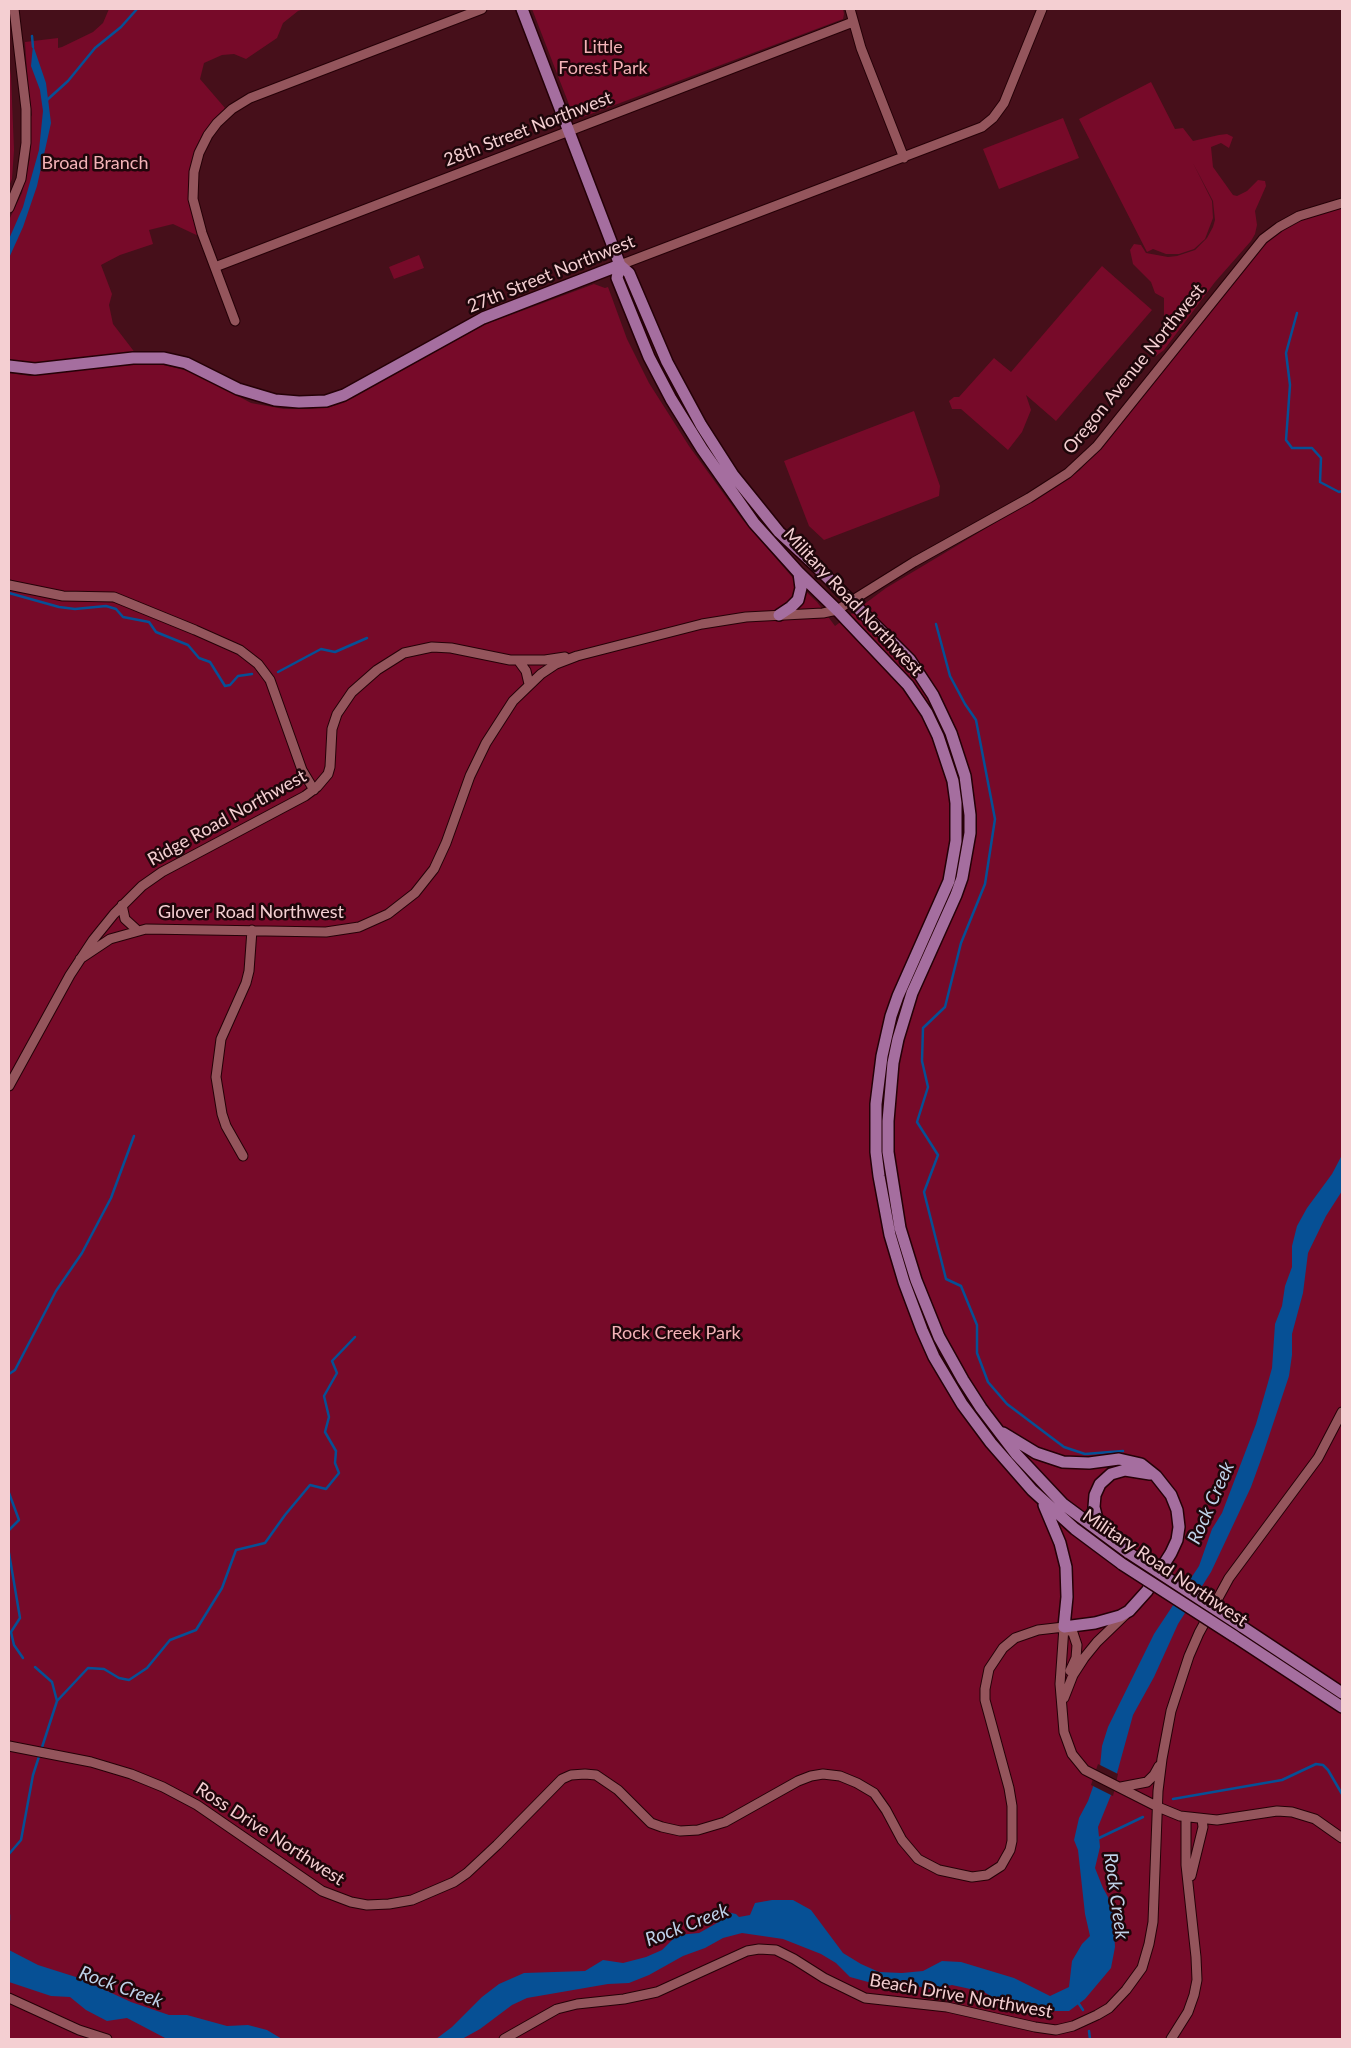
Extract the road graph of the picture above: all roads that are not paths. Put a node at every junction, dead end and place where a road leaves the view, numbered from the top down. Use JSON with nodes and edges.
{"nodes":[{"id":1,"x":14,"y":9,"type":"edge"},
{"id":2,"x":482,"y":9,"type":"edge"},
{"id":3,"x":522,"y":9,"type":"edge"},
{"id":4,"x":850,"y":9,"type":"edge"},
{"id":5,"x":1042,"y":9,"type":"edge"},
{"id":6,"x":853,"y":22,"type":"junction"},
{"id":7,"x":568,"y":131,"type":"junction"},
{"id":8,"x":904,"y":158,"type":"junction"},
{"id":9,"x":1342,"y":203,"type":"edge"},
{"id":10,"x":9,"y":208,"type":"edge"},
{"id":11,"x":214,"y":266,"type":"junction"},
{"id":12,"x":620,"y":266,"type":"junction"},
{"id":13,"x":235,"y":321,"type":"dead end"},
{"id":14,"x":9,"y":366,"type":"edge"},
{"id":15,"x":798,"y":572,"type":"junction"},
{"id":16,"x":9,"y":585,"type":"edge"},
{"id":17,"x":850,"y":601,"type":"junction"},
{"id":18,"x":837,"y":610,"type":"junction"},
{"id":19,"x":779,"y":615,"type":"junction"},
{"id":20,"x":577,"y":656,"type":"junction"},
{"id":21,"x":518,"y":660,"type":"junction"},
{"id":22,"x":529,"y":684,"type":"junction"},
{"id":23,"x":314,"y":790,"type":"junction"},
{"id":24,"x":122,"y":906,"type":"junction"},
{"id":25,"x":137,"y":930,"type":"junction"},
{"id":26,"x":252,"y":930,"type":"junction"},
{"id":27,"x":80,"y":960,"type":"junction"},
{"id":28,"x":9,"y":1086,"type":"edge"},
{"id":29,"x":243,"y":1156,"type":"dead end"},
{"id":30,"x":1342,"y":1412,"type":"edge"},
{"id":31,"x":992,"y":1424,"type":"junction"},
{"id":32,"x":1156,"y":1476,"type":"junction"},
{"id":33,"x":1032,"y":1490,"type":"junction"},
{"id":34,"x":1111,"y":1541,"type":"junction"},
{"id":35,"x":1129,"y":1611,"type":"junction"},
{"id":36,"x":1064,"y":1627,"type":"junction"},
{"id":37,"x":1067,"y":1688,"type":"junction"},
{"id":38,"x":1342,"y":1693,"type":"edge"},
{"id":39,"x":1062,"y":1705,"type":"junction"},
{"id":40,"x":1342,"y":1707,"type":"edge"},
{"id":41,"x":9,"y":1746,"type":"edge"},
{"id":42,"x":1162,"y":1759,"type":"junction"},
{"id":43,"x":1121,"y":1787,"type":"junction"},
{"id":44,"x":1158,"y":1808,"type":"junction"},
{"id":45,"x":1186,"y":1818,"type":"junction"},
{"id":46,"x":1202,"y":1819,"type":"junction"},
{"id":47,"x":1342,"y":1838,"type":"edge"},
{"id":48,"x":1189,"y":1886,"type":"junction"},
{"id":49,"x":9,"y":1998,"type":"edge"},
{"id":50,"x":107,"y":2039,"type":"edge"},
{"id":51,"x":504,"y":2039,"type":"edge"},
{"id":52,"x":1171,"y":2039,"type":"edge"}],
"edges":[{"from":1,"to":10,"type":"street"},
{"from":2,"to":11,"type":"street"},
{"from":3,"to":7,"type":"main road","name":"Military Road Northwest"},
{"from":4,"to":6,"type":"street"},
{"from":5,"to":8,"type":"street","name":"27th Street Northwest"},
{"from":6,"to":7,"type":"street","name":"28th Street Northwest"},
{"from":6,"to":8,"type":"street"},
{"from":7,"to":11,"type":"street","name":"28th Street Northwest"},
{"from":7,"to":12,"type":"main road","name":"Military Road Northwest"},
{"from":8,"to":12,"type":"street","name":"27th Street Northwest"},
{"from":9,"to":17,"type":"street","name":"Oregon Avenue Northwest"},
{"from":11,"to":13,"type":"street"},
{"from":12,"to":14,"type":"main road","name":"27th Street Northwest"},
{"from":12,"to":15,"type":"main road","name":"Military Road Northwest"},
{"from":12,"to":17,"type":"main road","name":"Military Road Northwest"},
{"from":15,"to":18,"type":"main road","name":"Military Road Northwest"},
{"from":15,"to":19,"type":"main road"},
{"from":16,"to":23,"type":"street"},
{"from":17,"to":18,"type":"street","name":"Oregon Avenue Northwest"},
{"from":17,"to":31,"type":"main road","name":"Military Road Northwest"},
{"from":18,"to":19,"type":"street","name":"Glover Road Northwest"},
{"from":18,"to":33,"type":"main road","name":"Military Road Northwest"},
{"from":19,"to":20,"type":"street","name":"Glover Road Northwest"},
{"from":20,"to":21,"type":"street","name":"Ridge Road Northwest"},
{"from":20,"to":22,"type":"street","name":"Glover Road Northwest"},
{"from":21,"to":22,"type":"street"},
{"from":21,"to":23,"type":"street","name":"Ridge Road Northwest"},
{"from":22,"to":26,"type":"street","name":"Glover Road Northwest"},
{"from":23,"to":24,"type":"street","name":"Ridge Road Northwest"},
{"from":24,"to":25,"type":"street","name":"Glover Road Northwest"},
{"from":24,"to":27,"type":"street","name":"Ridge Road Northwest"},
{"from":25,"to":26,"type":"street","name":"Glover Road Northwest"},
{"from":25,"to":27,"type":"street","name":"Glover Road Northwest"},
{"from":26,"to":29,"type":"street"},
{"from":27,"to":28,"type":"street","name":"Ridge Road Northwest"},
{"from":30,"to":42,"type":"street","name":"Beach Drive Northwest"},
{"from":31,"to":32,"type":"main road"},
{"from":31,"to":34,"type":"main road","name":"Military Road Northwest"},
{"from":32,"to":34,"type":"main road"},
{"from":32,"to":35,"type":"main road"},
{"from":33,"to":36,"type":"main road"},
{"from":33,"to":40,"type":"main road","name":"Military Road Northwest","bridge":true},
{"from":34,"to":38,"type":"main road","name":"Military Road Northwest","bridge":true},
{"from":35,"to":36,"type":"main road"},
{"from":35,"to":37,"type":"street"},
{"from":36,"to":37,"type":"street"},
{"from":36,"to":39,"type":"street"},
{"from":36,"to":41,"type":"street","name":"Ross Drive Northwest"},
{"from":37,"to":39,"type":"street"},
{"from":39,"to":43,"type":"street"},
{"from":42,"to":43,"type":"street"},
{"from":42,"to":44,"type":"street","name":"Beach Drive Northwest"},
{"from":43,"to":44,"type":"street"},
{"from":44,"to":45,"type":"street"},
{"from":44,"to":51,"type":"street","name":"Beach Drive Northwest"},
{"from":45,"to":46,"type":"street"},
{"from":45,"to":48,"type":"street"},
{"from":46,"to":47,"type":"street"},
{"from":46,"to":48,"type":"street"},
{"from":48,"to":52,"type":"street"},
{"from":49,"to":50,"type":"street"}]}
